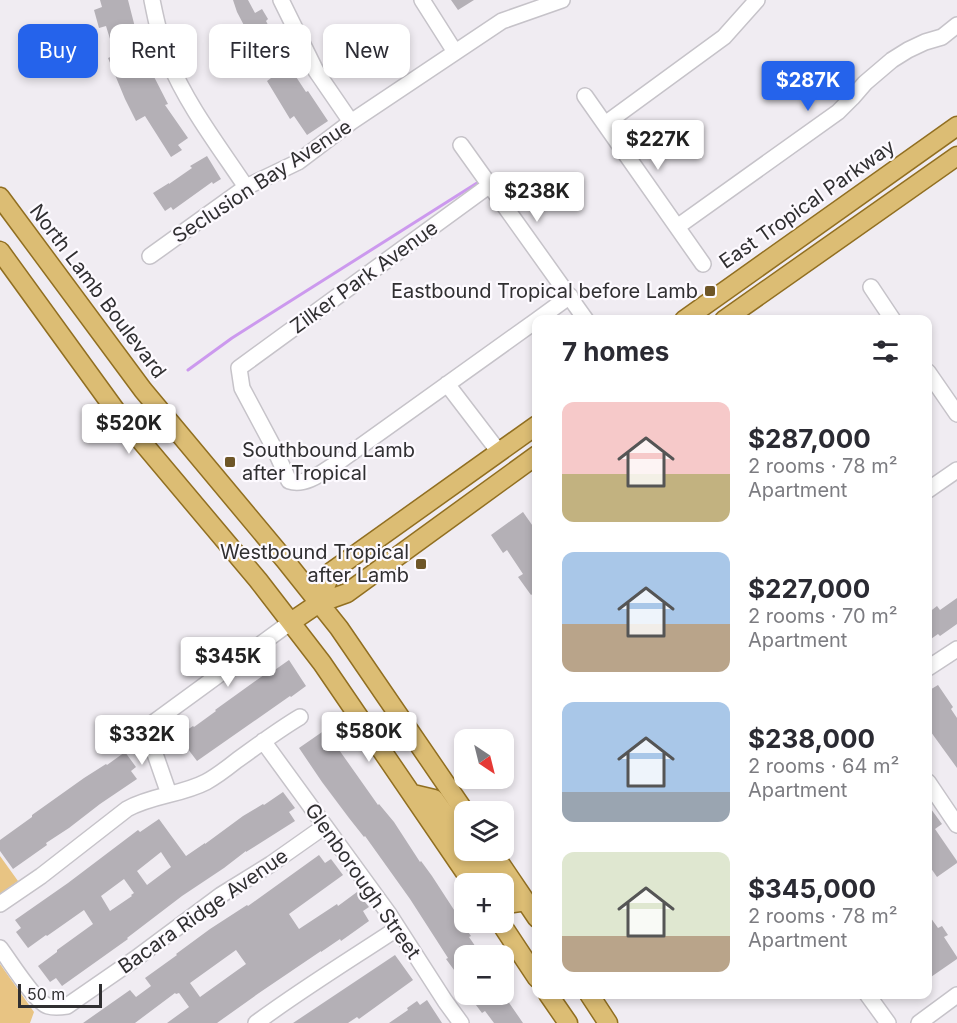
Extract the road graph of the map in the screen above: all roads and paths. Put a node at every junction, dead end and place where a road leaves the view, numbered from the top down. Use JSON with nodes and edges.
{"nodes":[{"id":1,"x":152,"y":0,"type":"edge"},
{"id":2,"x":281,"y":0,"type":"edge"},
{"id":3,"x":422,"y":0,"type":"edge"},
{"id":4,"x":562,"y":0,"type":"edge"},
{"id":5,"x":757,"y":0,"type":"edge"},
{"id":6,"x":742,"y":6,"type":"edge"},
{"id":7,"x":957,"y":25,"type":"edge"},
{"id":8,"x":455,"y":52,"type":"junction"},
{"id":9,"x":585,"y":96,"type":"dead end"},
{"id":10,"x":351,"y":122,"type":"junction"},
{"id":11,"x":604,"y":124,"type":"junction"},
{"id":12,"x":957,"y":126,"type":"edge"},
{"id":13,"x":461,"y":145,"type":"dead end"},
{"id":14,"x":957,"y":156,"type":"edge"},
{"id":15,"x":490,"y":186,"type":"junction"},
{"id":16,"x":246,"y":187,"type":"junction"},
{"id":17,"x":5,"y":204,"type":"edge"},
{"id":18,"x":677,"y":226,"type":"junction"},
{"id":19,"x":2,"y":255,"type":"edge"},
{"id":20,"x":150,"y":256,"type":"dead end"},
{"id":21,"x":703,"y":264,"type":"dead end"},
{"id":22,"x":871,"y":287,"type":"dead end"},
{"id":23,"x":570,"y":296,"type":"junction"},
{"id":24,"x":544,"y":315,"type":"edge"},
{"id":25,"x":583,"y":315,"type":"edge"},
{"id":26,"x":691,"y":315,"type":"edge"},
{"id":27,"x":731,"y":315,"type":"edge"},
{"id":28,"x":889,"y":315,"type":"edge"},
{"id":29,"x":532,"y":324,"type":"edge"},
{"id":30,"x":932,"y":378,"type":"edge"},
{"id":31,"x":447,"y":384,"type":"junction"},
{"id":32,"x":957,"y":414,"type":"edge"},
{"id":33,"x":532,"y":429,"type":"edge"},
{"id":34,"x":499,"y":452,"type":"junction"},
{"id":35,"x":532,"y":459,"type":"edge"},
{"id":36,"x":957,"y":470,"type":"edge"},
{"id":37,"x":932,"y":487,"type":"edge"},
{"id":38,"x":319,"y":603,"type":"junction"},
{"id":39,"x":291,"y":622,"type":"junction"},
{"id":40,"x":957,"y":649,"type":"edge"},
{"id":41,"x":932,"y":665,"type":"edge"},
{"id":42,"x":300,"y":717,"type":"dead end"},
{"id":43,"x":263,"y":741,"type":"junction"},
{"id":44,"x":932,"y":788,"type":"edge"},
{"id":45,"x":169,"y":794,"type":"junction"},
{"id":46,"x":413,"y":794,"type":"junction"},
{"id":47,"x":457,"y":801,"type":"edge"},
{"id":48,"x":957,"y":825,"type":"edge"},
{"id":49,"x":325,"y":826,"type":"junction"},
{"id":50,"x":454,"y":827,"type":"edge"},
{"id":51,"x":499,"y":861,"type":"edge"},
{"id":52,"x":466,"y":873,"type":"edge"},
{"id":53,"x":526,"y":902,"type":"junction"},
{"id":54,"x":514,"y":903,"type":"edge"},
{"id":55,"x":0,"y":904,"type":"edge"},
{"id":56,"x":532,"y":911,"type":"edge"},
{"id":57,"x":398,"y":928,"type":"junction"},
{"id":58,"x":507,"y":933,"type":"edge"},
{"id":59,"x":0,"y":948,"type":"edge"},
{"id":60,"x":532,"y":970,"type":"edge"},
{"id":61,"x":957,"y":995,"type":"edge"},
{"id":62,"x":551,"y":999,"type":"edge"},
{"id":63,"x":592,"y":999,"type":"edge"},
{"id":64,"x":871,"y":999,"type":"edge"},
{"id":65,"x":256,"y":1023,"type":"edge"},
{"id":66,"x":461,"y":1023,"type":"edge"},
{"id":67,"x":568,"y":1023,"type":"edge"},
{"id":68,"x":608,"y":1023,"type":"edge"},
{"id":69,"x":888,"y":1023,"type":"edge"},
{"id":70,"x":919,"y":1023,"type":"edge"}],
"edges":[{"from":1,"to":16,"type":"street"},
{"from":2,"to":10,"type":"street"},
{"from":3,"to":8,"type":"street"},
{"from":4,"to":8,"type":"street","name":"Seclusion Bay Avenue"},
{"from":5,"to":6,"type":"street"},
{"from":6,"to":11,"type":"street"},
{"from":7,"to":18,"type":"street"},
{"from":8,"to":10,"type":"street","name":"Seclusion Bay Avenue"},
{"from":9,"to":11,"type":"street"},
{"from":10,"to":16,"type":"street","name":"Seclusion Bay Avenue"},
{"from":11,"to":18,"type":"street"},
{"from":12,"to":26,"type":"main road","name":"East Tropical Parkway"},
{"from":13,"to":15,"type":"street"},
{"from":14,"to":27,"type":"main road"},
{"from":15,"to":23,"type":"street"},
{"from":15,"to":31,"type":"street","name":"Zilker Park Avenue"},
{"from":16,"to":20,"type":"street","name":"Seclusion Bay Avenue"},
{"from":17,"to":38,"type":"main road","name":"North Lamb Boulevard"},
{"from":18,"to":21,"type":"street"},
{"from":19,"to":39,"type":"main road"},
{"from":22,"to":28,"type":"street"},
{"from":23,"to":24,"type":"street"},
{"from":23,"to":25,"type":"street"},
{"from":29,"to":31,"type":"street"},
{"from":30,"to":32,"type":"street"},
{"from":31,"to":34,"type":"street"},
{"from":33,"to":34,"type":"main road"},
{"from":34,"to":38,"type":"main road"},
{"from":35,"to":38,"type":"main road"},
{"from":36,"to":37,"type":"street"},
{"from":38,"to":39,"type":"main road"},
{"from":38,"to":47,"type":"main road","name":"North Lamb Boulevard"},
{"from":39,"to":45,"type":"street"},
{"from":39,"to":46,"type":"main road"},
{"from":40,"to":41,"type":"street"},
{"from":42,"to":43,"type":"street"},
{"from":43,"to":45,"type":"street"},
{"from":43,"to":49,"type":"street","name":"Glenborough Street"},
{"from":44,"to":48,"type":"street"},
{"from":45,"to":55,"type":"street"},
{"from":46,"to":50,"type":"main road"},
{"from":46,"to":52,"type":"main road"},
{"from":49,"to":57,"type":"street","name":"Glenborough Street"},
{"from":49,"to":59,"type":"street","name":"Bacara Ridge Avenue"},
{"from":51,"to":53,"type":"main road"},
{"from":53,"to":54,"type":"main road"},
{"from":53,"to":56,"type":"main road"},
{"from":57,"to":65,"type":"street"},
{"from":57,"to":66,"type":"street","name":"Glenborough Street"},
{"from":58,"to":60,"type":"main road"},
{"from":61,"to":70,"type":"street"},
{"from":62,"to":67,"type":"main road"},
{"from":63,"to":68,"type":"main road"},
{"from":64,"to":69,"type":"street"}]}
